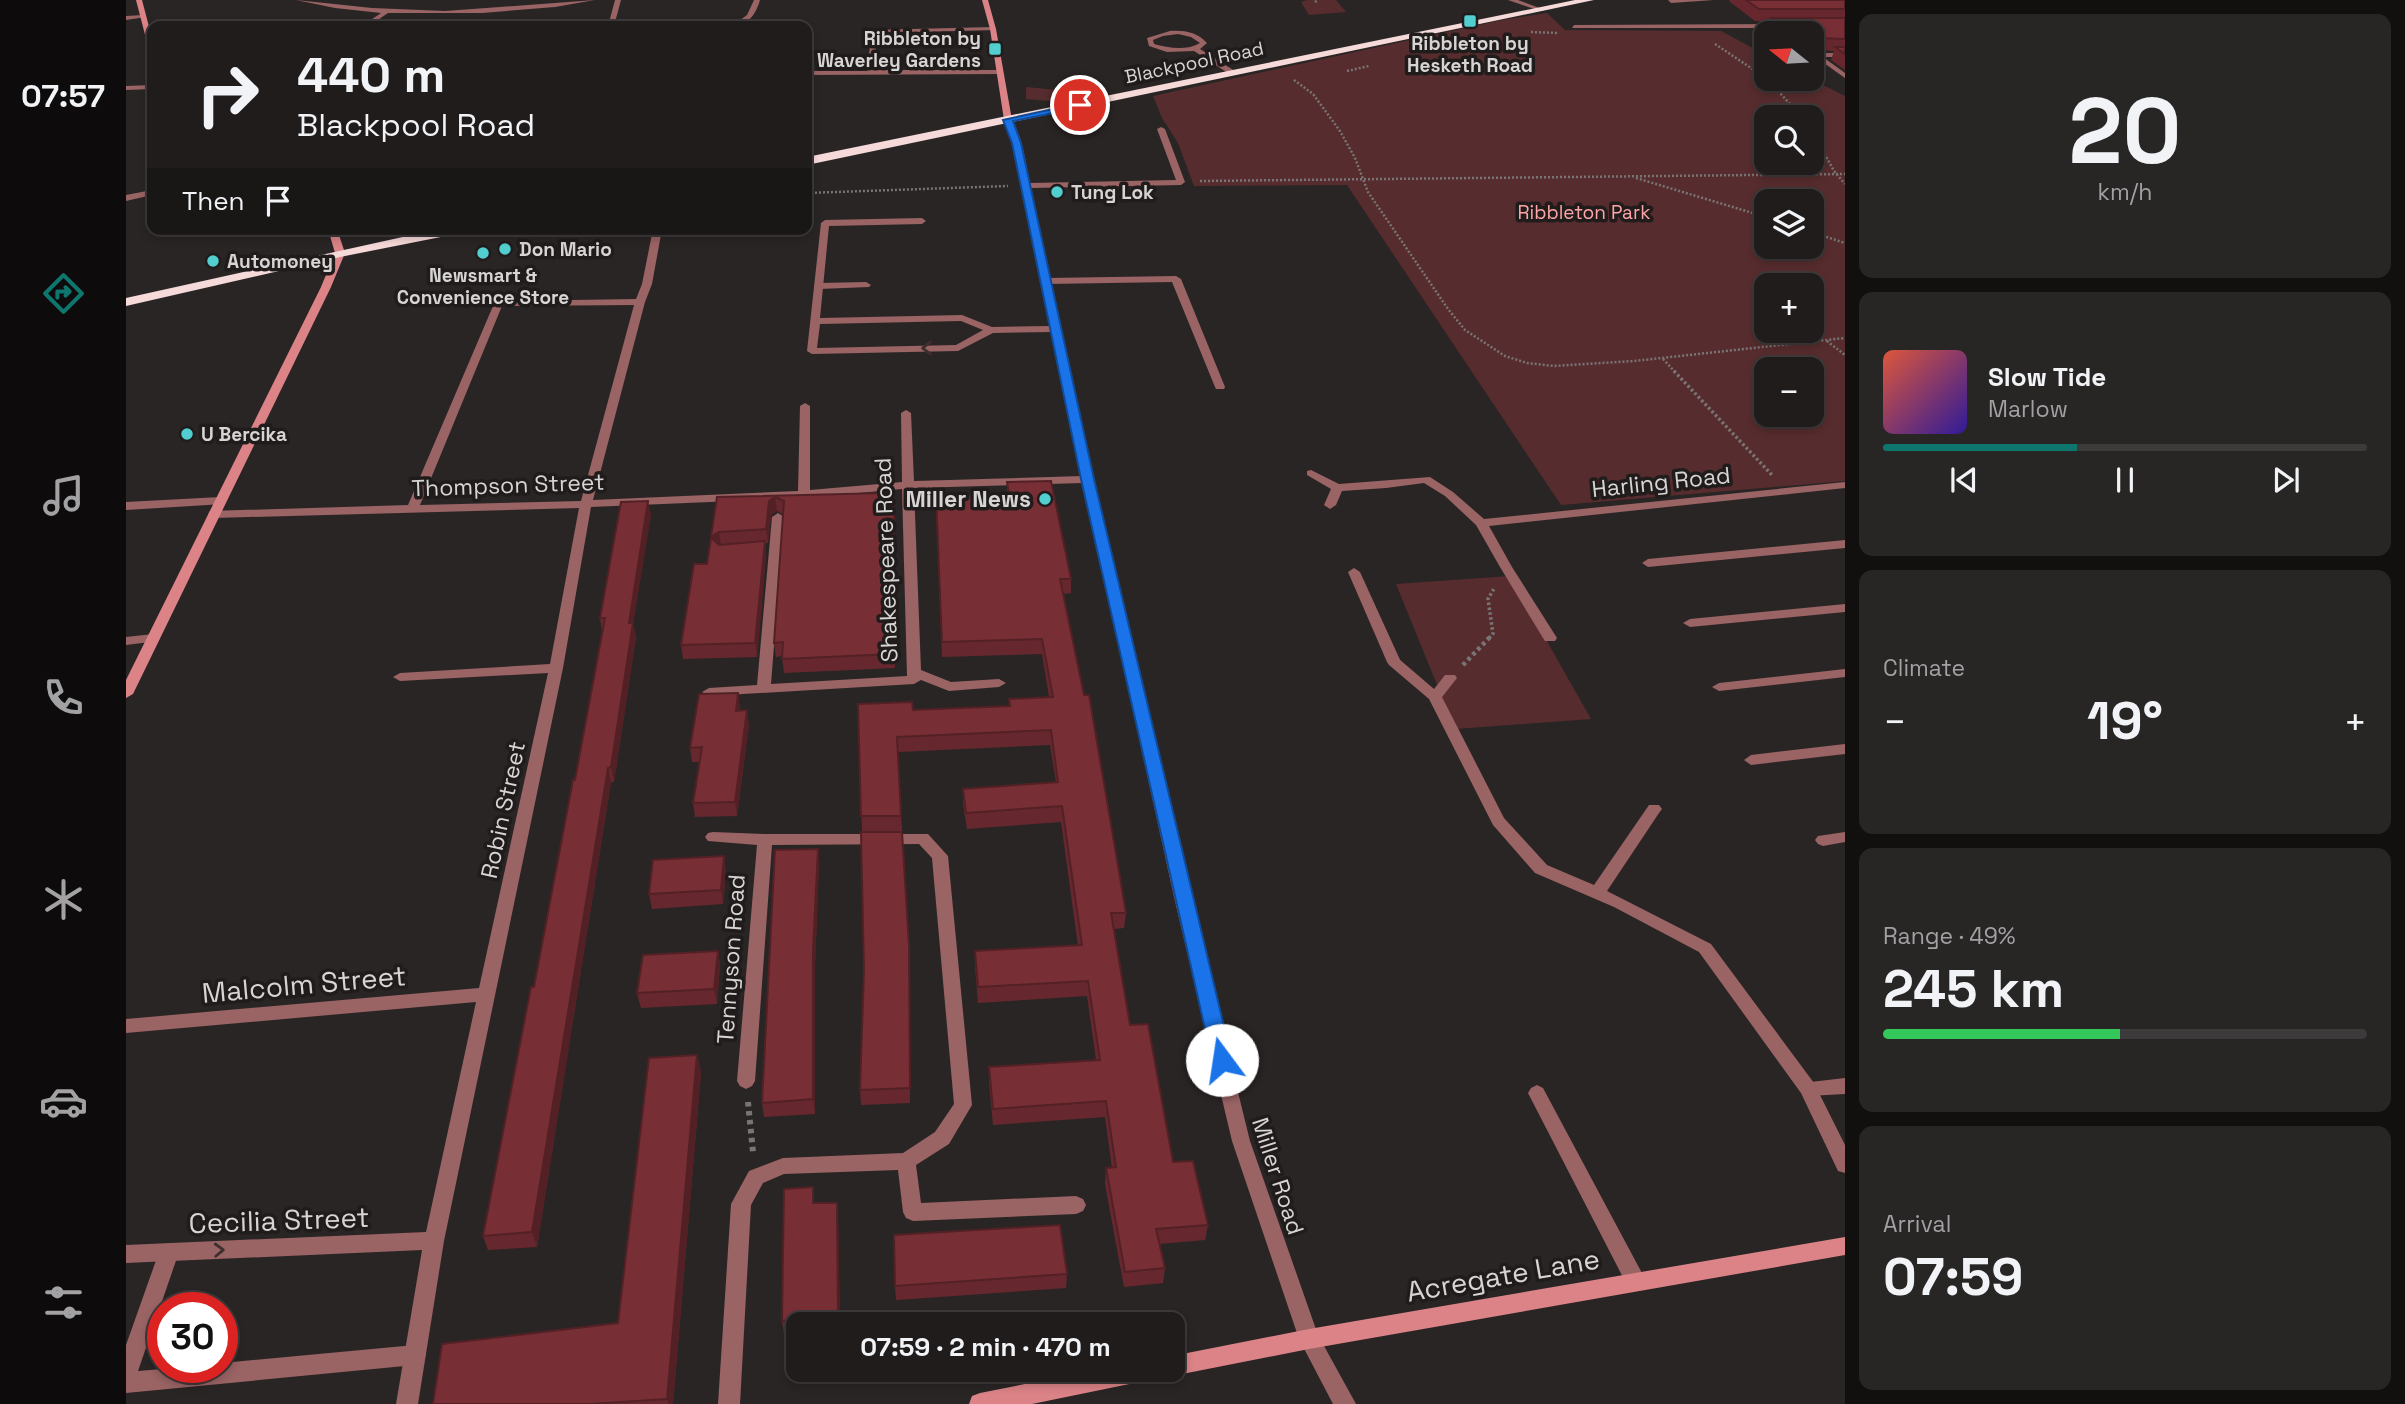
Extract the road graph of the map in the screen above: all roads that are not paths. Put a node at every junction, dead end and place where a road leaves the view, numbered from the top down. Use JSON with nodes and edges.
{"nodes":[{"id":1,"x":140,"y":0,"type":"edge"},
{"id":2,"x":147,"y":0,"type":"edge"},
{"id":3,"x":299,"y":0,"type":"edge"},
{"id":4,"x":592,"y":0,"type":"edge"},
{"id":5,"x":618,"y":0,"type":"edge"},
{"id":6,"x":757,"y":0,"type":"edge"},
{"id":7,"x":985,"y":0,"type":"edge"},
{"id":8,"x":1511,"y":0,"type":"edge"},
{"id":9,"x":1589,"y":0,"type":"edge"},
{"id":10,"x":1711,"y":0,"type":"edge"},
{"id":11,"x":1671,"y":1,"type":"edge"},
{"id":12,"x":1542,"y":10,"type":"junction"},
{"id":13,"x":384,"y":13,"type":"junction"},
{"id":14,"x":143,"y":17,"type":"junction"},
{"id":15,"x":126,"y":18,"type":"edge"},
{"id":16,"x":372,"y":21,"type":"edge"},
{"id":17,"x":612,"y":21,"type":"edge"},
{"id":18,"x":744,"y":21,"type":"edge"},
{"id":19,"x":1754,"y":26,"type":"edge"},
{"id":20,"x":1574,"y":27,"type":"dead end"},
{"id":21,"x":993,"y":29,"type":"junction"},
{"id":22,"x":147,"y":32,"type":"edge"},
{"id":23,"x":1195,"y":49,"type":"junction"},
{"id":24,"x":1845,"y":55,"type":"edge"},
{"id":25,"x":870,"y":72,"type":"junction"},
{"id":26,"x":999,"y":72,"type":"junction"},
{"id":27,"x":812,"y":73,"type":"edge"},
{"id":28,"x":1234,"y":73,"type":"junction"},
{"id":29,"x":1845,"y":76,"type":"edge"},
{"id":30,"x":147,"y":87,"type":"edge"},
{"id":31,"x":126,"y":88,"type":"edge"},
{"id":32,"x":1007,"y":120,"type":"junction"},
{"id":33,"x":1161,"y":129,"type":"dead end"},
{"id":34,"x":812,"y":159,"type":"edge"},
{"id":35,"x":1026,"y":186,"type":"junction"},
{"id":36,"x":147,"y":194,"type":"edge"},
{"id":37,"x":126,"y":198,"type":"edge"},
{"id":38,"x":922,"y":221,"type":"dead end"},
{"id":39,"x":334,"y":235,"type":"edge"},
{"id":40,"x":431,"y":235,"type":"edge"},
{"id":41,"x":657,"y":235,"type":"edge"},
{"id":42,"x":340,"y":253,"type":"junction"},
{"id":43,"x":1047,"y":281,"type":"junction"},
{"id":44,"x":866,"y":285,"type":"dead end"},
{"id":45,"x":819,"y":286,"type":"junction"},
{"id":46,"x":126,"y":302,"type":"edge"},
{"id":47,"x":639,"y":302,"type":"junction"},
{"id":48,"x":447,"y":304,"type":"dead end"},
{"id":49,"x":498,"y":305,"type":"junction"},
{"id":50,"x":816,"y":321,"type":"junction"},
{"id":51,"x":1057,"y":329,"type":"junction"},
{"id":52,"x":991,"y":330,"type":"junction"},
{"id":53,"x":1220,"y":387,"type":"dead end"},
{"id":54,"x":805,"y":406,"type":"dead end"},
{"id":55,"x":906,"y":413,"type":"dead end"},
{"id":56,"x":1429,"y":466,"type":"dead end"},
{"id":57,"x":1311,"y":473,"type":"dead end"},
{"id":58,"x":1088,"y":479,"type":"junction"},
{"id":59,"x":1421,"y":479,"type":"junction"},
{"id":60,"x":908,"y":485,"type":"junction"},
{"id":61,"x":1845,"y":485,"type":"edge"},
{"id":62,"x":1337,"y":488,"type":"junction"},
{"id":63,"x":804,"y":494,"type":"junction"},
{"id":64,"x":220,"y":502,"type":"junction"},
{"id":65,"x":586,"y":504,"type":"junction"},
{"id":66,"x":1330,"y":505,"type":"dead end"},
{"id":67,"x":126,"y":506,"type":"edge"},
{"id":68,"x":412,"y":510,"type":"junction"},
{"id":69,"x":214,"y":514,"type":"junction"},
{"id":70,"x":778,"y":517,"type":"edge"},
{"id":71,"x":1481,"y":523,"type":"junction"},
{"id":72,"x":1845,"y":544,"type":"edge"},
{"id":73,"x":1648,"y":564,"type":"dead end"},
{"id":74,"x":1354,"y":572,"type":"dead end"},
{"id":75,"x":1845,"y":608,"type":"edge"},
{"id":76,"x":1690,"y":623,"type":"dead end"},
{"id":77,"x":153,"y":638,"type":"junction"},
{"id":78,"x":1550,"y":638,"type":"dead end"},
{"id":79,"x":126,"y":640,"type":"edge"},
{"id":80,"x":556,"y":668,"type":"junction"},
{"id":81,"x":914,"y":672,"type":"junction"},
{"id":82,"x":1845,"y":673,"type":"edge"},
{"id":83,"x":400,"y":677,"type":"dead end"},
{"id":84,"x":1450,"y":678,"type":"road end"},
{"id":85,"x":999,"y":683,"type":"dead end"},
{"id":86,"x":1719,"y":687,"type":"dead end"},
{"id":87,"x":764,"y":689,"type":"junction"},
{"id":88,"x":709,"y":692,"type":"edge"},
{"id":89,"x":126,"y":694,"type":"edge"},
{"id":90,"x":1435,"y":697,"type":"junction"},
{"id":91,"x":1845,"y":750,"type":"edge"},
{"id":92,"x":1751,"y":760,"type":"dead end"},
{"id":93,"x":1654,"y":808,"type":"dead end"},
{"id":94,"x":713,"y":837,"type":"dead end"},
{"id":95,"x":1845,"y":837,"type":"edge"},
{"id":96,"x":765,"y":840,"type":"junction"},
{"id":97,"x":1823,"y":840,"type":"dead end"},
{"id":98,"x":1597,"y":893,"type":"junction"},
{"id":99,"x":487,"y":994,"type":"junction"},
{"id":100,"x":126,"y":1026,"type":"edge"},
{"id":101,"x":746,"y":1081,"type":"road end"},
{"id":102,"x":1845,"y":1086,"type":"edge"},
{"id":103,"x":1808,"y":1088,"type":"junction"},
{"id":104,"x":1536,"y":1093,"type":"dead end"},
{"id":105,"x":906,"y":1161,"type":"junction"},
{"id":106,"x":1845,"y":1165,"type":"edge"},
{"id":107,"x":1076,"y":1205,"type":"dead end"},
{"id":108,"x":434,"y":1241,"type":"junction"},
{"id":109,"x":1845,"y":1245,"type":"edge"},
{"id":110,"x":169,"y":1252,"type":"junction"},
{"id":111,"x":126,"y":1254,"type":"edge"},
{"id":112,"x":1636,"y":1282,"type":"junction"},
{"id":113,"x":1308,"y":1339,"type":"junction"},
{"id":114,"x":415,"y":1355,"type":"junction"},
{"id":115,"x":1185,"y":1363,"type":"edge"},
{"id":116,"x":126,"y":1375,"type":"edge"},
{"id":117,"x":1106,"y":1382,"type":"edge"},
{"id":118,"x":126,"y":1383,"type":"edge"},
{"id":119,"x":1053,"y":1397,"type":"edge"},
{"id":120,"x":407,"y":1404,"type":"edge"},
{"id":121,"x":729,"y":1404,"type":"edge"},
{"id":122,"x":979,"y":1404,"type":"edge"},
{"id":123,"x":1345,"y":1404,"type":"edge"}],
"edges":[{"from":1,"to":2,"type":"street"},
{"from":1,"to":14,"type":"main road"},
{"from":3,"to":13,"type":"street"},
{"from":4,"to":13,"type":"street"},
{"from":5,"to":17,"type":"street"},
{"from":6,"to":18,"type":"street"},
{"from":7,"to":21,"type":"main road","name":"Miller Road"},
{"from":8,"to":12,"type":"street"},
{"from":9,"to":12,"type":"highway","name":"Blackpool Road"},
{"from":10,"to":11,"type":"street"},
{"from":12,"to":28,"type":"highway","name":"Blackpool Road"},
{"from":13,"to":16,"type":"street"},
{"from":14,"to":15,"type":"street"},
{"from":14,"to":22,"type":"main road"},
{"from":19,"to":20,"type":"street"},
{"from":21,"to":25,"type":"street"},
{"from":21,"to":26,"type":"main road","name":"Miller Road"},
{"from":23,"to":23,"type":"street"},
{"from":23,"to":28,"type":"street"},
{"from":24,"to":29,"type":"street"},
{"from":25,"to":26,"type":"street"},
{"from":25,"to":27,"type":"street"},
{"from":26,"to":32,"type":"main road","name":"Miller Road"},
{"from":28,"to":32,"type":"highway","name":"Blackpool Road"},
{"from":30,"to":31,"type":"street"},
{"from":32,"to":34,"type":"highway","name":"Blackpool Road"},
{"from":32,"to":35,"type":"street","name":"Miller Road"},
{"from":33,"to":35,"type":"street"},
{"from":35,"to":43,"type":"street","name":"Miller Road"},
{"from":36,"to":37,"type":"street"},
{"from":38,"to":45,"type":"street"},
{"from":39,"to":42,"type":"main road"},
{"from":40,"to":42,"type":"highway"},
{"from":41,"to":47,"type":"street","name":"Robin Street"},
{"from":42,"to":46,"type":"highway"},
{"from":42,"to":64,"type":"main road"},
{"from":43,"to":51,"type":"street","name":"Miller Road"},
{"from":43,"to":53,"type":"street"},
{"from":44,"to":45,"type":"street"},
{"from":45,"to":50,"type":"street"},
{"from":47,"to":49,"type":"street"},
{"from":47,"to":65,"type":"street","name":"Robin Street"},
{"from":48,"to":49,"type":"street"},
{"from":49,"to":68,"type":"street"},
{"from":50,"to":52,"type":"street"},
{"from":52,"to":50,"type":"street","one_way":true},
{"from":51,"to":52,"type":"street"},
{"from":51,"to":58,"type":"street","name":"Miller Road"},
{"from":54,"to":63,"type":"street"},
{"from":55,"to":60,"type":"street","name":"Shakespeare Road"},
{"from":56,"to":59,"type":"street"},
{"from":57,"to":62,"type":"street"},
{"from":58,"to":60,"type":"street","name":"Thompson Street"},
{"from":58,"to":113,"type":"street","name":"Miller Road"},
{"from":59,"to":62,"type":"street"},
{"from":59,"to":71,"type":"street"},
{"from":60,"to":63,"type":"street","name":"Thompson Street"},
{"from":60,"to":81,"type":"street","name":"Shakespeare Road"},
{"from":61,"to":71,"type":"street","name":"Harling Road"},
{"from":62,"to":66,"type":"street"},
{"from":63,"to":65,"type":"street","name":"Thompson Street"},
{"from":64,"to":67,"type":"street"},
{"from":64,"to":69,"type":"main road"},
{"from":65,"to":68,"type":"street","name":"Thompson Street"},
{"from":65,"to":80,"type":"street","name":"Robin Street"},
{"from":68,"to":69,"type":"street","name":"Thompson Street"},
{"from":69,"to":77,"type":"main road"},
{"from":70,"to":87,"type":"street"},
{"from":71,"to":78,"type":"street"},
{"from":72,"to":73,"type":"street"},
{"from":74,"to":90,"type":"street"},
{"from":75,"to":76,"type":"street"},
{"from":77,"to":79,"type":"street"},
{"from":77,"to":89,"type":"main road"},
{"from":80,"to":83,"type":"street"},
{"from":80,"to":99,"type":"street","name":"Robin Street"},
{"from":81,"to":85,"type":"street"},
{"from":81,"to":87,"type":"street","name":"Shakespeare Road"},
{"from":82,"to":86,"type":"street"},
{"from":84,"to":90,"type":"street"},
{"from":87,"to":88,"type":"street"},
{"from":90,"to":98,"type":"street"},
{"from":91,"to":92,"type":"street"},
{"from":93,"to":98,"type":"street"},
{"from":94,"to":96,"type":"street"},
{"from":95,"to":97,"type":"street"},
{"from":96,"to":101,"type":"street","name":"Tennyson Road"},
{"from":96,"to":105,"type":"street"},
{"from":98,"to":103,"type":"street"},
{"from":99,"to":100,"type":"street","name":"Malcolm Street"},
{"from":99,"to":108,"type":"street","name":"Robin Street"},
{"from":102,"to":103,"type":"street"},
{"from":103,"to":106,"type":"street"},
{"from":104,"to":112,"type":"street"},
{"from":105,"to":107,"type":"street"},
{"from":105,"to":121,"type":"street"},
{"from":110,"to":108,"type":"street","name":"Cecilia Street","one_way":true},
{"from":108,"to":114,"type":"street","name":"Robin Street"},
{"from":109,"to":112,"type":"main road","name":"Acregate Lane"},
{"from":110,"to":111,"type":"street","name":"Cecilia Street"},
{"from":110,"to":116,"type":"street"},
{"from":112,"to":113,"type":"main road","name":"Acregate Lane"},
{"from":113,"to":115,"type":"main road","name":"Acregate Lane"},
{"from":113,"to":123,"type":"street","name":"Miller Road"},
{"from":114,"to":118,"type":"street"},
{"from":114,"to":120,"type":"street","name":"Robin Street"},
{"from":117,"to":119,"type":"main road"},
{"from":119,"to":122,"type":"main road"}]}
